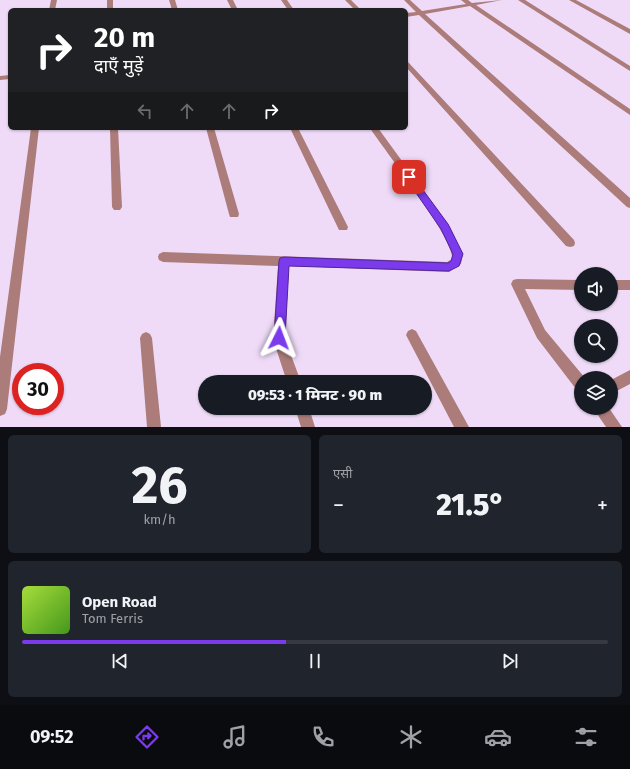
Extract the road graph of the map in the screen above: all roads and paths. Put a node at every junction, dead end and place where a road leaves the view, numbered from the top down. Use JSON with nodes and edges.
{"nodes":[{"id":1,"x":348,"y":0,"type":"edge"},
{"id":2,"x":407,"y":0,"type":"edge"},
{"id":3,"x":499,"y":0,"type":"edge"},
{"id":4,"x":521,"y":0,"type":"edge"},
{"id":5,"x":572,"y":0,"type":"edge"},
{"id":6,"x":467,"y":2,"type":"edge"},
{"id":7,"x":356,"y":8,"type":"edge"},
{"id":8,"x":421,"y":12,"type":"junction"},
{"id":9,"x":408,"y":15,"type":"edge"},
{"id":10,"x":630,"y":32,"type":"edge"},
{"id":11,"x":408,"y":65,"type":"edge"},
{"id":12,"x":630,"y":69,"type":"edge"},
{"id":13,"x":630,"y":113,"type":"edge"},
{"id":14,"x":35,"y":130,"type":"edge"},
{"id":15,"x":114,"y":130,"type":"edge"},
{"id":16,"x":211,"y":130,"type":"edge"},
{"id":17,"x":295,"y":130,"type":"edge"},
{"id":18,"x":375,"y":130,"type":"edge"},
{"id":19,"x":630,"y":204,"type":"edge"},
{"id":20,"x":117,"y":207,"type":"dead end"},
{"id":21,"x":234,"y":214,"type":"dead end"},
{"id":22,"x":343,"y":227,"type":"dead end"},
{"id":23,"x":570,"y":243,"type":"dead end"},
{"id":24,"x":163,"y":257,"type":"dead end"},
{"id":25,"x":284,"y":261,"type":"junction"},
{"id":26,"x":574,"y":285,"type":"edge"},
{"id":27,"x":618,"y":285,"type":"edge"},
{"id":28,"x":630,"y":285,"type":"edge"},
{"id":29,"x":412,"y":335,"type":"dead end"},
{"id":30,"x":146,"y":338,"type":"dead end"},
{"id":31,"x":292,"y":375,"type":"edge"},
{"id":32,"x":574,"y":375,"type":"edge"},
{"id":33,"x":630,"y":377,"type":"edge"},
{"id":34,"x":618,"y":383,"type":"edge"},
{"id":35,"x":0,"y":409,"type":"edge"},
{"id":36,"x":304,"y":415,"type":"edge"},
{"id":37,"x":606,"y":415,"type":"edge"},
{"id":38,"x":154,"y":427,"type":"edge"},
{"id":39,"x":308,"y":427,"type":"edge"},
{"id":40,"x":462,"y":427,"type":"edge"},
{"id":41,"x":616,"y":427,"type":"edge"}],
"edges":[{"from":1,"to":7,"type":"street"},
{"from":2,"to":8,"type":"street"},
{"from":3,"to":6,"type":"street"},
{"from":4,"to":12,"type":"street"},
{"from":5,"to":10,"type":"street"},
{"from":6,"to":8,"type":"street"},
{"from":6,"to":13,"type":"street"},
{"from":8,"to":9,"type":"street"},
{"from":8,"to":19,"type":"street"},
{"from":11,"to":23,"type":"street"},
{"from":14,"to":35,"type":"street"},
{"from":15,"to":20,"type":"street"},
{"from":16,"to":21,"type":"street"},
{"from":17,"to":22,"type":"street"},
{"from":18,"to":25,"type":"street"},
{"from":24,"to":25,"type":"street"},
{"from":25,"to":31,"type":"street"},
{"from":26,"to":32,"type":"street"},
{"from":27,"to":28,"type":"street"},
{"from":29,"to":40,"type":"street"},
{"from":30,"to":38,"type":"street"},
{"from":33,"to":34,"type":"street"},
{"from":36,"to":39,"type":"street"},
{"from":37,"to":41,"type":"street"}]}
